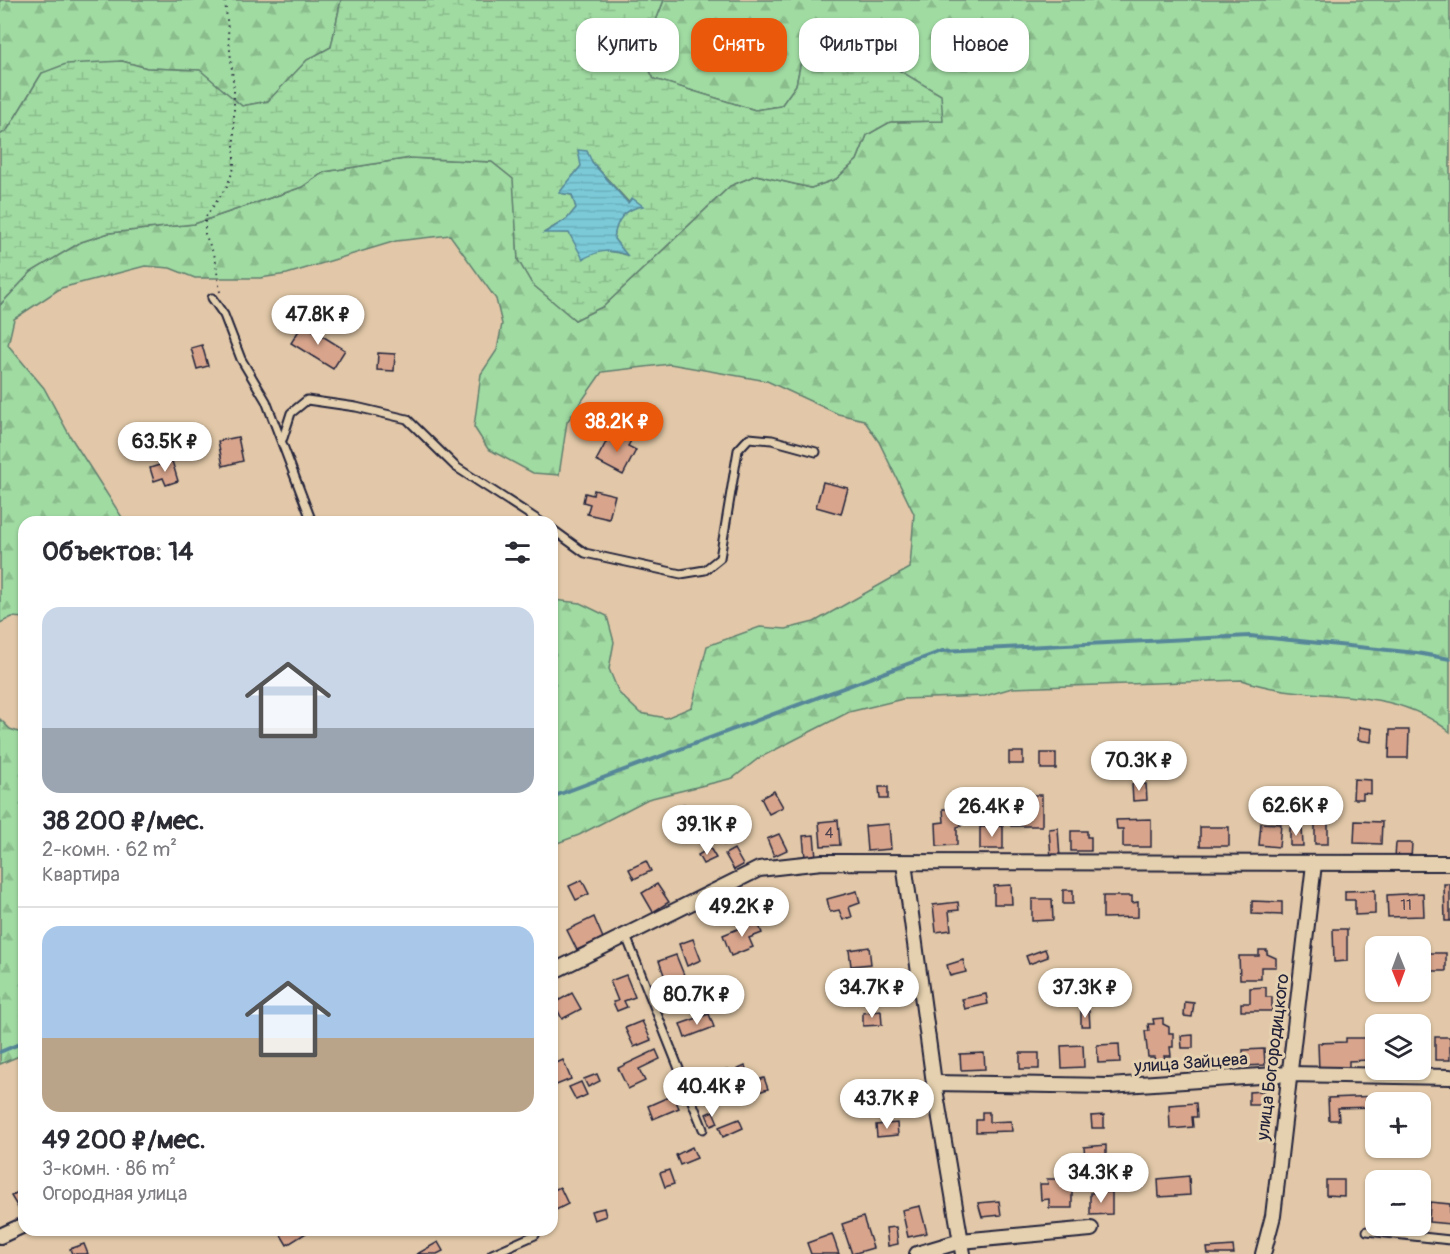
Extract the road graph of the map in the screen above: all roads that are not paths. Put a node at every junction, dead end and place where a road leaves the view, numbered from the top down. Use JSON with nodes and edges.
{"nodes":[{"id":1,"x":212,"y":298,"type":"dead end"},
{"id":2,"x":283,"y":438,"type":"junction"},
{"id":3,"x":816,"y":452,"type":"dead end"},
{"id":4,"x":310,"y":516,"type":"edge"},
{"id":5,"x":532,"y":516,"type":"edge"},
{"id":6,"x":558,"y":534,"type":"edge"},
{"id":7,"x":904,"y":863,"type":"junction"},
{"id":8,"x":1450,"y":863,"type":"edge"},
{"id":9,"x":1314,"y":864,"type":"junction"},
{"id":10,"x":626,"y":936,"type":"junction"},
{"id":11,"x":558,"y":969,"type":"edge"},
{"id":12,"x":1289,"y":1074,"type":"junction"},
{"id":13,"x":1450,"y":1077,"type":"edge"},
{"id":14,"x":934,"y":1083,"type":"junction"},
{"id":15,"x":703,"y":1129,"type":"dead end"},
{"id":16,"x":18,"y":1228,"type":"edge"},
{"id":17,"x":1091,"y":1229,"type":"dead end"},
{"id":18,"x":0,"y":1236,"type":"edge"},
{"id":19,"x":533,"y":1236,"type":"edge"},
{"id":20,"x":1413,"y":1236,"type":"edge"},
{"id":21,"x":1450,"y":1240,"type":"edge"},
{"id":22,"x":962,"y":1247,"type":"edge"},
{"id":23,"x":492,"y":1254,"type":"edge"},
{"id":24,"x":917,"y":1254,"type":"edge"},
{"id":25,"x":1263,"y":1254,"type":"edge"}],
"edges":[{"from":1,"to":2,"type":"lane"},
{"from":2,"to":4,"type":"lane"},
{"from":2,"to":5,"type":"lane"},
{"from":3,"to":6,"type":"lane"},
{"from":7,"to":9,"type":"street"},
{"from":7,"to":10,"type":"street"},
{"from":7,"to":14,"type":"street"},
{"from":8,"to":9,"type":"street"},
{"from":9,"to":12,"type":"street","name":"улица Богородицкого"},
{"from":10,"to":11,"type":"street"},
{"from":10,"to":15,"type":"lane"},
{"from":12,"to":13,"type":"street","name":"улица Зайцева"},
{"from":12,"to":14,"type":"street","name":"улица Зайцева"},
{"from":12,"to":25,"type":"street","name":"улица Богородицкого"},
{"from":14,"to":22,"type":"street"},
{"from":16,"to":18,"type":"street"},
{"from":17,"to":22,"type":"street"},
{"from":19,"to":23,"type":"lane"},
{"from":20,"to":21,"type":"lane"},
{"from":22,"to":24,"type":"street"}]}
